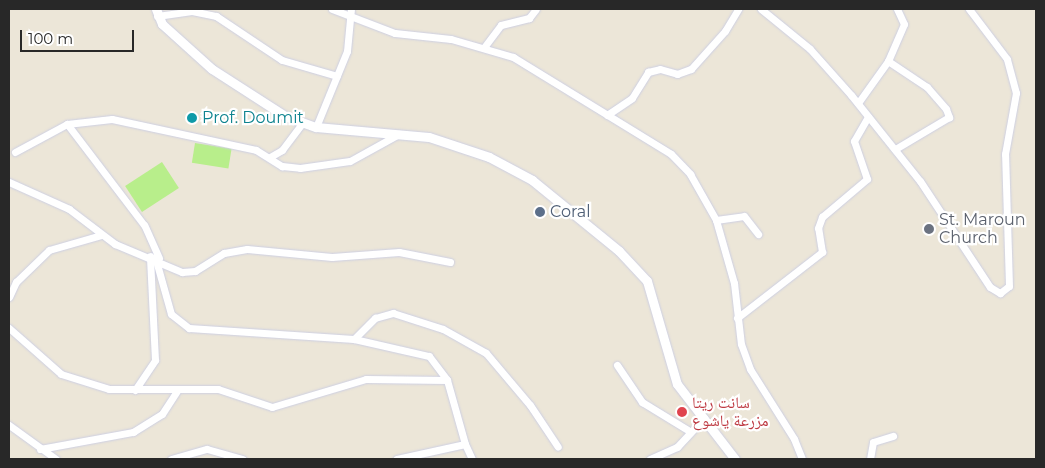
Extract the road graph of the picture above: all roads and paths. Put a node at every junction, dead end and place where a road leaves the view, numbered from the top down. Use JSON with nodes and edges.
{"nodes":[{"id":1,"x":332,"y":9,"type":"edge"},
{"id":2,"x":351,"y":9,"type":"edge"},
{"id":3,"x":536,"y":9,"type":"edge"},
{"id":4,"x":738,"y":9,"type":"edge"},
{"id":5,"x":761,"y":9,"type":"edge"},
{"id":6,"x":897,"y":9,"type":"edge"},
{"id":7,"x":969,"y":9,"type":"edge"},
{"id":8,"x":156,"y":12,"type":"edge"},
{"id":9,"x":350,"y":18,"type":"junction"},
{"id":10,"x":485,"y":46,"type":"junction"},
{"id":11,"x":888,"y":61,"type":"junction"},
{"id":12,"x":337,"y":76,"type":"junction"},
{"id":13,"x":858,"y":103,"type":"junction"},
{"id":14,"x":607,"y":115,"type":"junction"},
{"id":15,"x":868,"y":117,"type":"junction"},
{"id":16,"x":302,"y":123,"type":"junction"},
{"id":17,"x":67,"y":124,"type":"junction"},
{"id":18,"x":316,"y":128,"type":"junction"},
{"id":19,"x":400,"y":134,"type":"junction"},
{"id":20,"x":895,"y":148,"type":"junction"},
{"id":21,"x":15,"y":152,"type":"dead end"},
{"id":22,"x":270,"y":157,"type":"junction"},
{"id":23,"x":9,"y":182,"type":"edge"},
{"id":24,"x":716,"y":220,"type":"junction"},
{"id":25,"x":758,"y":234,"type":"dead end"},
{"id":26,"x":101,"y":235,"type":"junction"},
{"id":27,"x":155,"y":257,"type":"junction"},
{"id":28,"x":450,"y":262,"type":"dead end"},
{"id":29,"x":9,"y":297,"type":"edge"},
{"id":30,"x":737,"y":318,"type":"junction"},
{"id":31,"x":9,"y":328,"type":"edge"},
{"id":32,"x":354,"y":339,"type":"junction"},
{"id":33,"x":617,"y":365,"type":"dead end"},
{"id":34,"x":447,"y":380,"type":"junction"},
{"id":35,"x":135,"y":390,"type":"junction"},
{"id":36,"x":178,"y":391,"type":"junction"},
{"id":37,"x":704,"y":418,"type":"junction"},
{"id":38,"x":9,"y":425,"type":"edge"},
{"id":39,"x":691,"y":432,"type":"junction"},
{"id":40,"x":893,"y":436,"type":"dead end"},
{"id":41,"x":465,"y":444,"type":"junction"},
{"id":42,"x":558,"y":447,"type":"dead end"},
{"id":43,"x":40,"y":449,"type":"junction"},
{"id":44,"x":56,"y":459,"type":"edge"},
{"id":45,"x":171,"y":459,"type":"edge"},
{"id":46,"x":243,"y":459,"type":"edge"},
{"id":47,"x":397,"y":459,"type":"edge"},
{"id":48,"x":472,"y":459,"type":"edge"},
{"id":49,"x":650,"y":459,"type":"edge"},
{"id":50,"x":735,"y":459,"type":"edge"},
{"id":51,"x":802,"y":459,"type":"edge"},
{"id":52,"x":870,"y":459,"type":"edge"}],
"edges":[{"from":1,"to":9,"type":"street"},
{"from":2,"to":9,"type":"street"},
{"from":3,"to":10,"type":"street"},
{"from":4,"to":14,"type":"street"},
{"from":5,"to":13,"type":"street"},
{"from":6,"to":11,"type":"street"},
{"from":7,"to":20,"type":"street"},
{"from":8,"to":12,"type":"street"},
{"from":8,"to":16,"type":"street"},
{"from":9,"to":10,"type":"street"},
{"from":9,"to":12,"type":"street"},
{"from":10,"to":14,"type":"street"},
{"from":11,"to":13,"type":"street"},
{"from":11,"to":20,"type":"street"},
{"from":12,"to":18,"type":"street"},
{"from":13,"to":15,"type":"street"},
{"from":14,"to":24,"type":"street"},
{"from":15,"to":20,"type":"street"},
{"from":15,"to":30,"type":"street"},
{"from":16,"to":18,"type":"street"},
{"from":16,"to":22,"type":"street"},
{"from":17,"to":21,"type":"street"},
{"from":17,"to":22,"type":"street"},
{"from":17,"to":27,"type":"street"},
{"from":18,"to":19,"type":"street"},
{"from":19,"to":22,"type":"street"},
{"from":19,"to":37,"type":"street"},
{"from":23,"to":26,"type":"street"},
{"from":24,"to":25,"type":"street"},
{"from":24,"to":30,"type":"street"},
{"from":26,"to":27,"type":"street"},
{"from":26,"to":29,"type":"street"},
{"from":27,"to":28,"type":"street"},
{"from":27,"to":32,"type":"street"},
{"from":27,"to":35,"type":"street"},
{"from":30,"to":51,"type":"street"},
{"from":31,"to":35,"type":"street"},
{"from":32,"to":34,"type":"street"},
{"from":32,"to":42,"type":"street"},
{"from":33,"to":39,"type":"street"},
{"from":34,"to":36,"type":"street"},
{"from":34,"to":41,"type":"street"},
{"from":35,"to":36,"type":"street"},
{"from":36,"to":43,"type":"street"},
{"from":37,"to":39,"type":"street"},
{"from":37,"to":50,"type":"street"},
{"from":38,"to":43,"type":"street"},
{"from":39,"to":49,"type":"street"},
{"from":40,"to":52,"type":"street"},
{"from":41,"to":47,"type":"street"},
{"from":41,"to":48,"type":"street"},
{"from":43,"to":44,"type":"street"},
{"from":45,"to":46,"type":"street"}]}
